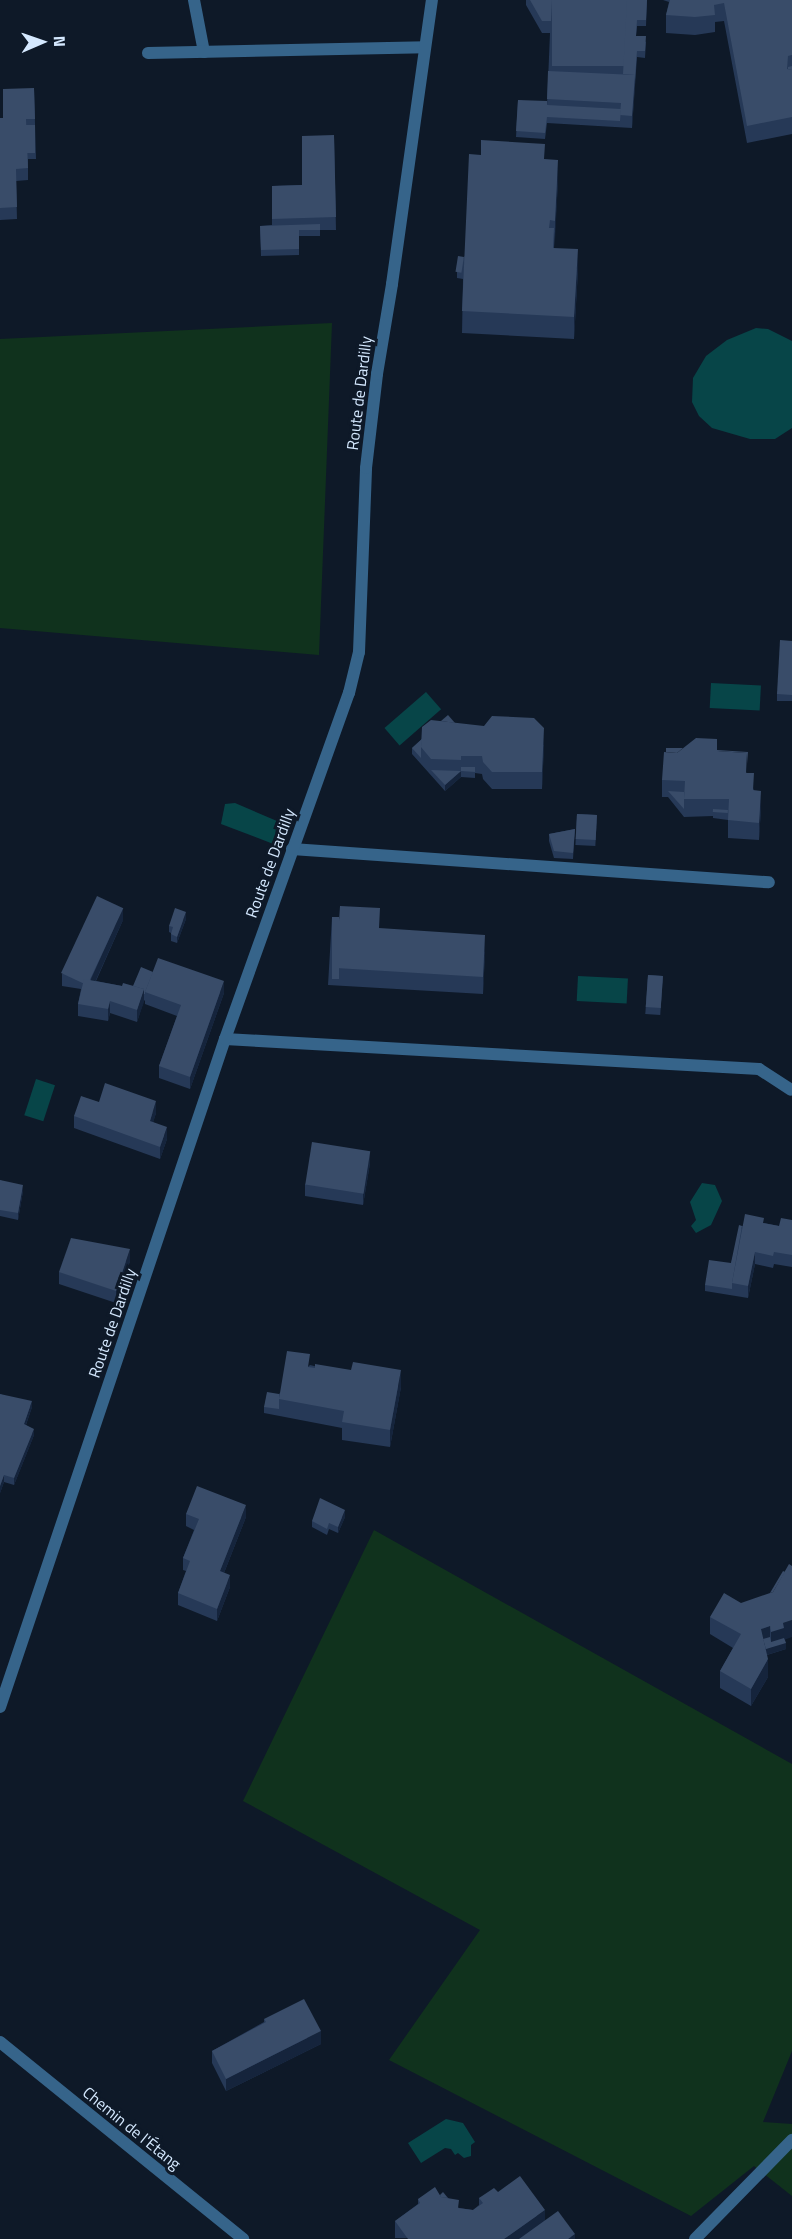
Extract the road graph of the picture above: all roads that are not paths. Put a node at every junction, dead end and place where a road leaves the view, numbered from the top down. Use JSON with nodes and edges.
{"nodes":[{"id":1,"x":194,"y":0,"type":"edge"},
{"id":2,"x":432,"y":0,"type":"edge"},
{"id":3,"x":425,"y":47,"type":"junction"},
{"id":4,"x":204,"y":52,"type":"junction"},
{"id":5,"x":148,"y":53,"type":"dead end"},
{"id":6,"x":292,"y":849,"type":"junction"},
{"id":7,"x":769,"y":882,"type":"dead end"},
{"id":8,"x":225,"y":1039,"type":"junction"},
{"id":9,"x":791,"y":1090,"type":"edge"},
{"id":10,"x":0,"y":1707,"type":"edge"},
{"id":11,"x":0,"y":2042,"type":"edge"},
{"id":12,"x":792,"y":2140,"type":"edge"},
{"id":13,"x":243,"y":2239,"type":"edge"},
{"id":14,"x":695,"y":2239,"type":"edge"}],
"edges":[{"from":1,"to":4,"type":"street"},
{"from":2,"to":3,"type":"street","name":"Route de Dardilly"},
{"from":3,"to":4,"type":"street"},
{"from":3,"to":6,"type":"street","name":"Route de Dardilly"},
{"from":4,"to":5,"type":"street"},
{"from":6,"to":7,"type":"street"},
{"from":6,"to":8,"type":"street","name":"Route de Dardilly"},
{"from":8,"to":9,"type":"street"},
{"from":8,"to":10,"type":"street","name":"Route de Dardilly"},
{"from":11,"to":13,"type":"street","name":"Chemin de l'Étang"},
{"from":12,"to":14,"type":"street"}]}
